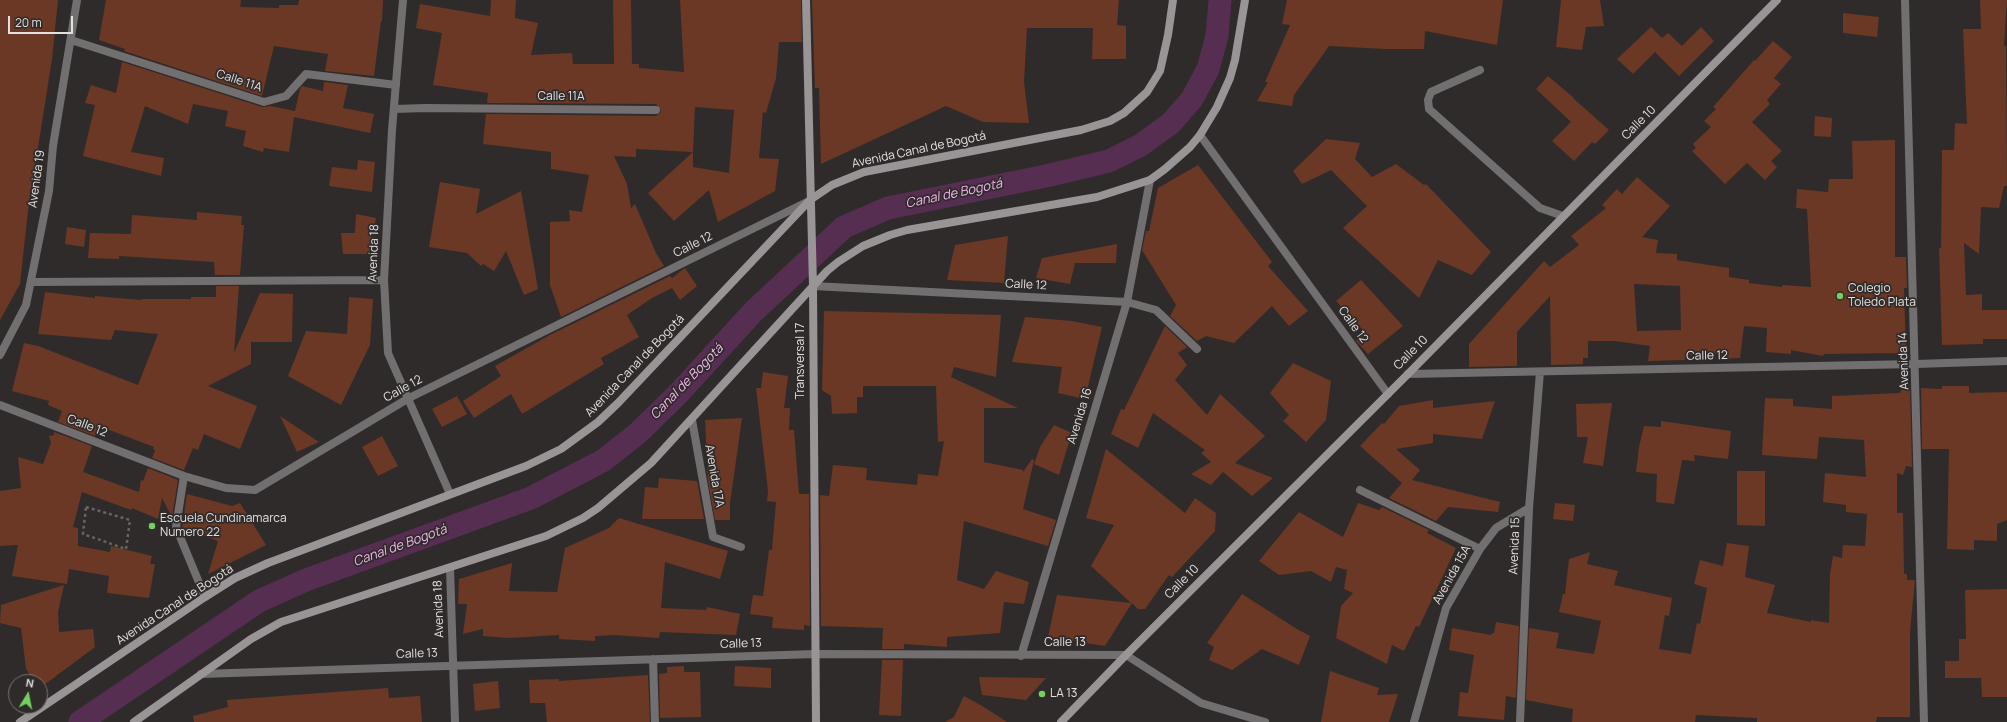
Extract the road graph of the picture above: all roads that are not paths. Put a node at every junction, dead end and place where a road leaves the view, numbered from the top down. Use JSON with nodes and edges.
{"nodes":[{"id":1,"x":77,"y":0,"type":"edge"},
{"id":2,"x":403,"y":0,"type":"edge"},
{"id":3,"x":806,"y":0,"type":"edge"},
{"id":4,"x":1173,"y":0,"type":"edge"},
{"id":5,"x":1245,"y":0,"type":"edge"},
{"id":6,"x":1777,"y":0,"type":"edge"},
{"id":7,"x":1905,"y":0,"type":"edge"},
{"id":8,"x":70,"y":40,"type":"junction"},
{"id":9,"x":1480,"y":70,"type":"dead end"},
{"id":10,"x":396,"y":85,"type":"junction"},
{"id":11,"x":394,"y":109,"type":"junction"},
{"id":12,"x":656,"y":110,"type":"dead end"},
{"id":13,"x":1200,"y":134,"type":"junction"},
{"id":14,"x":1150,"y":180,"type":"junction"},
{"id":15,"x":810,"y":200,"type":"junction"},
{"id":16,"x":1563,"y":216,"type":"junction"},
{"id":17,"x":384,"y":280,"type":"junction"},
{"id":18,"x":31,"y":282,"type":"junction"},
{"id":19,"x":813,"y":286,"type":"junction"},
{"id":20,"x":1127,"y":302,"type":"junction"},
{"id":21,"x":1197,"y":349,"type":"dead end"},
{"id":22,"x":0,"y":355,"type":"edge"},
{"id":23,"x":2007,"y":361,"type":"edge"},
{"id":24,"x":1916,"y":364,"type":"junction"},
{"id":25,"x":1540,"y":372,"type":"junction"},
{"id":26,"x":1408,"y":374,"type":"junction"},
{"id":27,"x":1388,"y":394,"type":"junction"},
{"id":28,"x":409,"y":398,"type":"junction"},
{"id":29,"x":0,"y":405,"type":"edge"},
{"id":30,"x":692,"y":420,"type":"junction"},
{"id":31,"x":184,"y":476,"type":"junction"},
{"id":32,"x":1360,"y":490,"type":"dead end"},
{"id":33,"x":450,"y":494,"type":"junction"},
{"id":34,"x":1529,"y":508,"type":"junction"},
{"id":35,"x":740,"y":547,"type":"dead end"},
{"id":36,"x":1480,"y":549,"type":"junction"},
{"id":37,"x":450,"y":568,"type":"junction"},
{"id":38,"x":205,"y":597,"type":"junction"},
{"id":39,"x":815,"y":654,"type":"junction"},
{"id":40,"x":1126,"y":655,"type":"junction"},
{"id":41,"x":1021,"y":656,"type":"junction"},
{"id":42,"x":653,"y":658,"type":"junction"},
{"id":43,"x":453,"y":665,"type":"junction"},
{"id":44,"x":201,"y":674,"type":"junction"},
{"id":45,"x":20,"y":722,"type":"edge"},
{"id":46,"x":134,"y":722,"type":"edge"},
{"id":47,"x":455,"y":722,"type":"edge"},
{"id":48,"x":655,"y":722,"type":"edge"},
{"id":49,"x":816,"y":722,"type":"edge"},
{"id":50,"x":1061,"y":722,"type":"edge"},
{"id":51,"x":1265,"y":722,"type":"edge"},
{"id":52,"x":1414,"y":722,"type":"edge"},
{"id":53,"x":1520,"y":722,"type":"edge"},
{"id":54,"x":1924,"y":722,"type":"edge"}],
"edges":[{"from":1,"to":8,"type":"street","name":"Avenida 19"},
{"from":2,"to":10,"type":"street","name":"Avenida 18"},
{"from":3,"to":15,"type":"main road","name":"Transversal 17"},
{"from":4,"to":15,"type":"main road","name":"Avenida Canal de Bogotá"},
{"from":5,"to":13,"type":"main road"},
{"from":6,"to":16,"type":"main road","name":"Calle 10"},
{"from":7,"to":24,"type":"street","name":"Avenida 14"},
{"from":8,"to":10,"type":"street","name":"Calle 11A"},
{"from":8,"to":18,"type":"street","name":"Avenida 19"},
{"from":9,"to":16,"type":"street"},
{"from":10,"to":11,"type":"street","name":"Avenida 18"},
{"from":11,"to":12,"type":"street","name":"Calle 11A"},
{"from":11,"to":17,"type":"street","name":"Avenida 18"},
{"from":13,"to":14,"type":"main road"},
{"from":13,"to":27,"type":"street","name":"Calle 12"},
{"from":14,"to":19,"type":"main road"},
{"from":14,"to":20,"type":"street","name":"Avenida 16"},
{"from":15,"to":19,"type":"main road","name":"Transversal 17"},
{"from":15,"to":28,"type":"street","name":"Calle 12"},
{"from":15,"to":33,"type":"main road","name":"Avenida Canal de Bogotá"},
{"from":16,"to":26,"type":"main road","name":"Calle 10"},
{"from":17,"to":18,"type":"street"},
{"from":17,"to":28,"type":"street","name":"Avenida 18"},
{"from":18,"to":22,"type":"street","name":"Avenida 19"},
{"from":19,"to":20,"type":"street","name":"Calle 12"},
{"from":19,"to":30,"type":"main road"},
{"from":19,"to":39,"type":"main road","name":"Transversal 17"},
{"from":20,"to":21,"type":"street","name":"Calle 12"},
{"from":20,"to":41,"type":"street","name":"Avenida 16"},
{"from":23,"to":24,"type":"street","name":"Calle 12"},
{"from":24,"to":25,"type":"street","name":"Calle 12"},
{"from":24,"to":54,"type":"street","name":"Avenida 14"},
{"from":25,"to":26,"type":"street","name":"Calle 12"},
{"from":25,"to":34,"type":"street","name":"Avenida 15"},
{"from":26,"to":27,"type":"main road","name":"Calle 10"},
{"from":27,"to":40,"type":"main road","name":"Calle 10"},
{"from":28,"to":31,"type":"street","name":"Calle 12"},
{"from":28,"to":33,"type":"street","name":"Avenida 18"},
{"from":29,"to":31,"type":"street","name":"Calle 12"},
{"from":30,"to":35,"type":"street","name":"Avenida 17A"},
{"from":30,"to":37,"type":"main road"},
{"from":31,"to":38,"type":"street"},
{"from":32,"to":36,"type":"street"},
{"from":33,"to":38,"type":"main road","name":"Avenida Canal de Bogotá"},
{"from":34,"to":36,"type":"street","name":"Avenida 15A"},
{"from":34,"to":53,"type":"street","name":"Avenida 15"},
{"from":36,"to":52,"type":"street","name":"Avenida 15A"},
{"from":37,"to":43,"type":"street","name":"Avenida 18"},
{"from":37,"to":44,"type":"main road"},
{"from":38,"to":45,"type":"main road","name":"Avenida Canal de Bogotá"},
{"from":39,"to":41,"type":"street","name":"Calle 13"},
{"from":39,"to":42,"type":"street","name":"Calle 13"},
{"from":39,"to":49,"type":"main road","name":"Transversal 17"},
{"from":40,"to":41,"type":"street","name":"Calle 13"},
{"from":40,"to":50,"type":"main road","name":"Calle 10"},
{"from":40,"to":51,"type":"street"},
{"from":42,"to":43,"type":"street","name":"Calle 13"},
{"from":42,"to":48,"type":"street"},
{"from":43,"to":44,"type":"street","name":"Calle 13"},
{"from":43,"to":47,"type":"street","name":"Avenida 18"},
{"from":44,"to":46,"type":"main road"}]}
